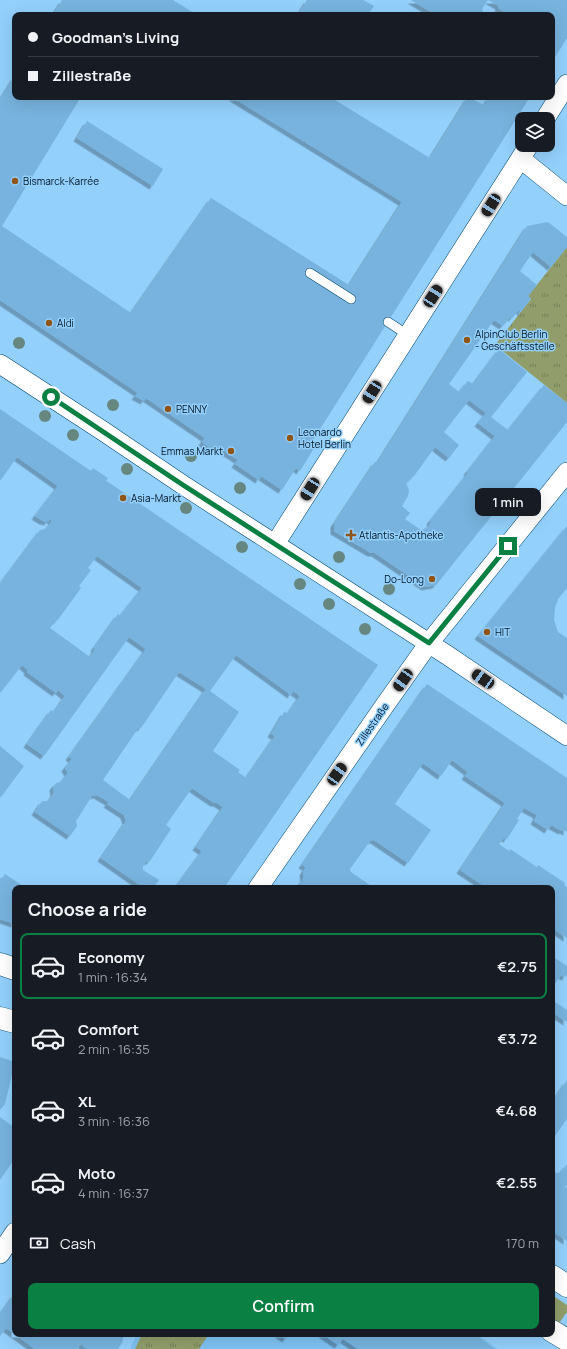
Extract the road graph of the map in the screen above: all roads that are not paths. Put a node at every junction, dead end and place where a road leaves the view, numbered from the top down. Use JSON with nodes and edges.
{"nodes":[{"id":1,"x":567,"y":84,"type":"edge"},
{"id":2,"x":549,"y":112,"type":"edge"},
{"id":3,"x":525,"y":152,"type":"edge"},
{"id":4,"x":567,"y":196,"type":"edge"},
{"id":5,"x":310,"y":273,"type":"dead end"},
{"id":6,"x":350,"y":299,"type":"dead end"},
{"id":7,"x":388,"y":322,"type":"dead end"},
{"id":8,"x":408,"y":335,"type":"junction"},
{"id":9,"x":0,"y":364,"type":"edge"},
{"id":10,"x":567,"y":472,"type":"edge"},
{"id":11,"x":276,"y":544,"type":"junction"},
{"id":12,"x":429,"y":643,"type":"junction"},
{"id":13,"x":567,"y":736,"type":"edge"},
{"id":14,"x":260,"y":885,"type":"edge"},
{"id":15,"x":0,"y":964,"type":"edge"},
{"id":16,"x":12,"y":967,"type":"edge"},
{"id":17,"x":0,"y":1018,"type":"edge"},
{"id":18,"x":12,"y":1021,"type":"edge"},
{"id":19,"x":12,"y":1236,"type":"edge"},
{"id":20,"x":0,"y":1254,"type":"edge"},
{"id":21,"x":555,"y":1278,"type":"edge"},
{"id":22,"x":567,"y":1286,"type":"edge"},
{"id":23,"x":555,"y":1333,"type":"edge"},
{"id":24,"x":567,"y":1340,"type":"edge"}],
"edges":[{"from":1,"to":2,"type":"street"},
{"from":3,"to":4,"type":"street"},
{"from":3,"to":8,"type":"street"},
{"from":5,"to":6,"type":"lane"},
{"from":7,"to":8,"type":"lane"},
{"from":8,"to":11,"type":"street"},
{"from":9,"to":11,"type":"street"},
{"from":10,"to":12,"type":"street","name":"Zillestraße"},
{"from":11,"to":12,"type":"street"},
{"from":12,"to":13,"type":"street"},
{"from":12,"to":14,"type":"street","name":"Zillestraße"},
{"from":15,"to":16,"type":"street"},
{"from":17,"to":18,"type":"street"},
{"from":19,"to":20,"type":"street"},
{"from":21,"to":22,"type":"street"},
{"from":23,"to":24,"type":"street"}]}
